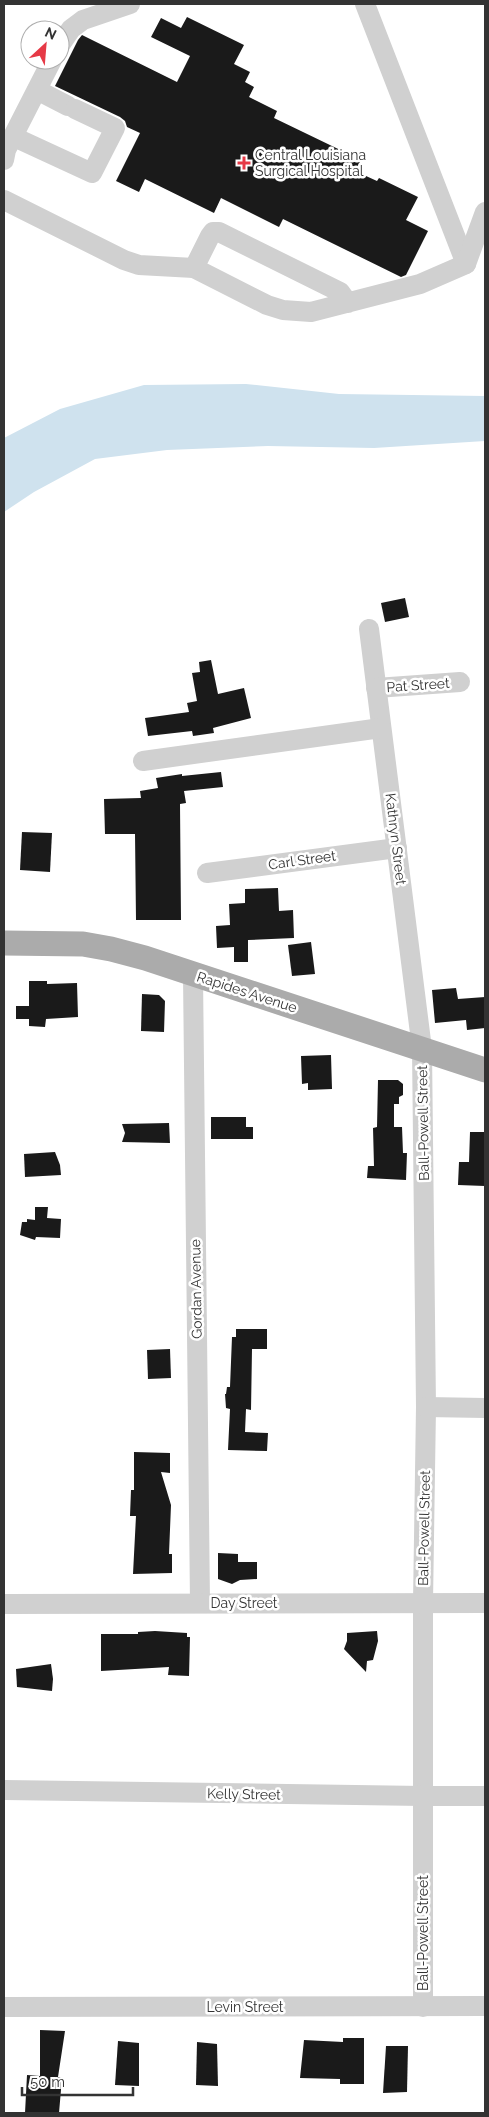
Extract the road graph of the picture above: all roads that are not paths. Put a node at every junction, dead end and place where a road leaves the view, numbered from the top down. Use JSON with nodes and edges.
{"nodes":[{"id":1,"x":130,"y":4,"type":"edge"},
{"id":2,"x":365,"y":4,"type":"edge"},
{"id":3,"x":70,"y":30,"type":"edge"},
{"id":4,"x":47,"y":70,"type":"edge"},
{"id":5,"x":37,"y":90,"type":"junction"},
{"id":6,"x":14,"y":137,"type":"junction"},
{"id":7,"x":4,"y":160,"type":"edge"},
{"id":8,"x":4,"y":200,"type":"edge"},
{"id":9,"x":485,"y":212,"type":"edge"},
{"id":10,"x":466,"y":264,"type":"junction"},
{"id":11,"x":194,"y":268,"type":"junction"},
{"id":12,"x":348,"y":303,"type":"junction"},
{"id":13,"x":369,"y":629,"type":"dead end"},
{"id":14,"x":460,"y":682,"type":"dead end"},
{"id":15,"x":376,"y":688,"type":"junction"},
{"id":16,"x":381,"y":728,"type":"junction"},
{"id":17,"x":143,"y":761,"type":"dead end"},
{"id":18,"x":396,"y":848,"type":"junction"},
{"id":19,"x":207,"y":873,"type":"dead end"},
{"id":20,"x":4,"y":943,"type":"edge"},
{"id":21,"x":193,"y":975,"type":"junction"},
{"id":22,"x":422,"y":1049,"type":"junction"},
{"id":23,"x":485,"y":1070,"type":"edge"},
{"id":24,"x":426,"y":1407,"type":"junction"},
{"id":25,"x":485,"y":1408,"type":"edge"},
{"id":26,"x":200,"y":1603,"type":"junction"},
{"id":27,"x":423,"y":1603,"type":"junction"},
{"id":28,"x":485,"y":1603,"type":"edge"},
{"id":29,"x":4,"y":1604,"type":"edge"},
{"id":30,"x":4,"y":1790,"type":"edge"},
{"id":31,"x":423,"y":1796,"type":"junction"},
{"id":32,"x":485,"y":1796,"type":"edge"},
{"id":33,"x":423,"y":2006,"type":"junction"},
{"id":34,"x":485,"y":2006,"type":"edge"},
{"id":35,"x":4,"y":2007,"type":"edge"}],
"edges":[{"from":1,"to":3,"type":"street"},
{"from":2,"to":10,"type":"street"},
{"from":4,"to":5,"type":"street"},
{"from":5,"to":6,"type":"street"},
{"from":5,"to":6,"type":"street"},
{"from":6,"to":7,"type":"street"},
{"from":8,"to":11,"type":"street"},
{"from":9,"to":10,"type":"street"},
{"from":10,"to":12,"type":"street"},
{"from":11,"to":12,"type":"street"},
{"from":11,"to":12,"type":"street"},
{"from":13,"to":15,"type":"street","name":"Kathryn Street"},
{"from":14,"to":15,"type":"street","name":"Pat Street"},
{"from":15,"to":16,"type":"street","name":"Kathryn Street"},
{"from":16,"to":17,"type":"street"},
{"from":16,"to":18,"type":"street","name":"Kathryn Street"},
{"from":18,"to":19,"type":"street","name":"Carl Street"},
{"from":18,"to":22,"type":"street","name":"Kathryn Street"},
{"from":20,"to":21,"type":"main road","name":"Rapides Avenue"},
{"from":21,"to":22,"type":"main road","name":"Rapides Avenue"},
{"from":21,"to":26,"type":"street","name":"Gordan Avenue"},
{"from":22,"to":23,"type":"main road","name":"Rapides Avenue"},
{"from":22,"to":24,"type":"street","name":"Ball-Powell Street"},
{"from":24,"to":25,"type":"street"},
{"from":24,"to":27,"type":"street","name":"Ball-Powell Street"},
{"from":26,"to":27,"type":"street","name":"Day Street"},
{"from":26,"to":29,"type":"street","name":"Day Street"},
{"from":27,"to":28,"type":"street","name":"Day Street"},
{"from":27,"to":31,"type":"street","name":"Ball-Powell Street"},
{"from":30,"to":31,"type":"street","name":"Kelly Street"},
{"from":31,"to":32,"type":"street","name":"Kelly Street"},
{"from":31,"to":33,"type":"street","name":"Ball-Powell Street"},
{"from":33,"to":34,"type":"street","name":"Levin Street"},
{"from":33,"to":35,"type":"street","name":"Levin Street"}]}
